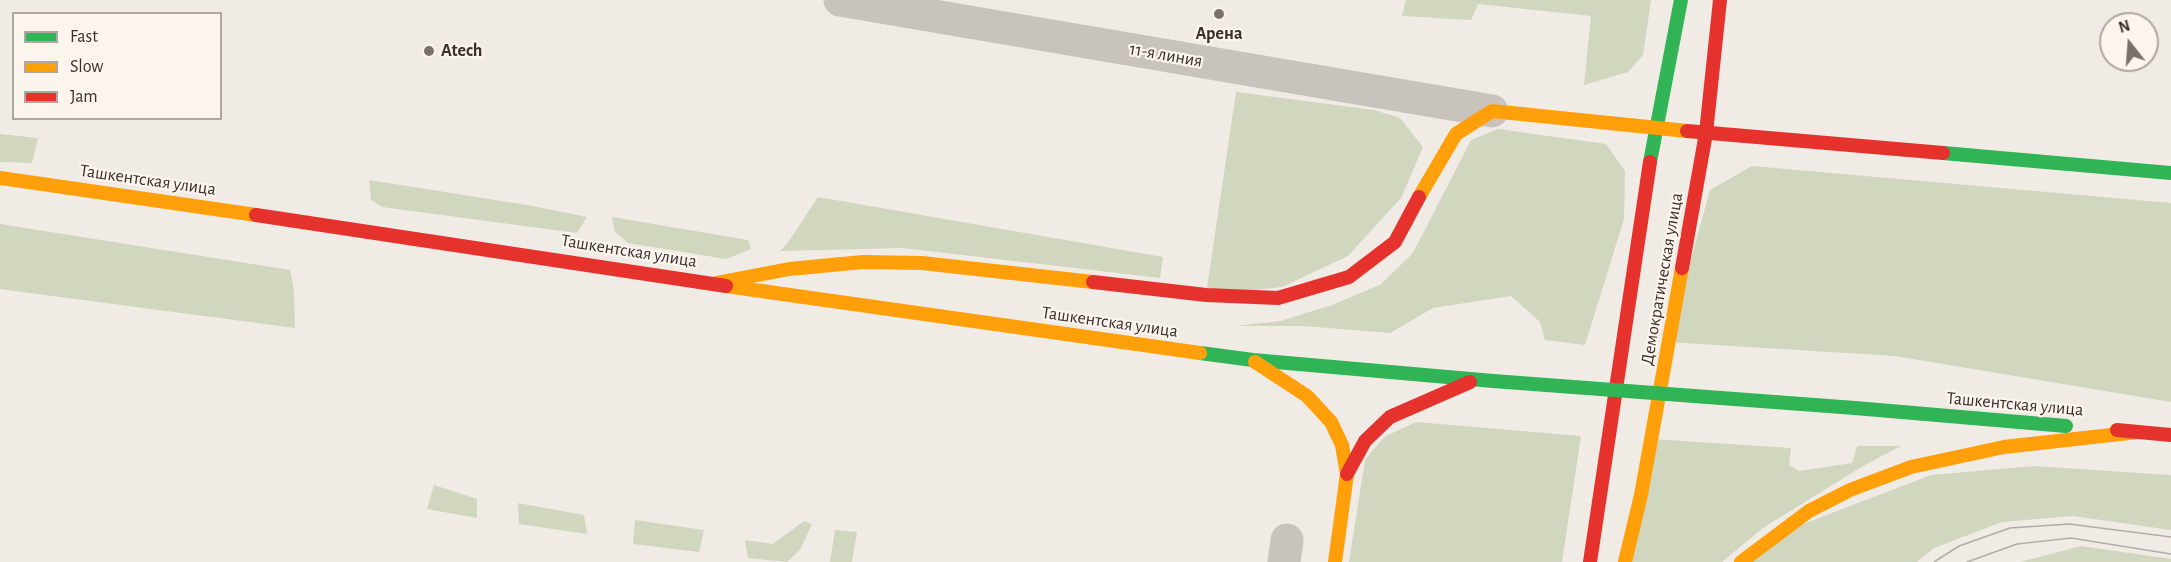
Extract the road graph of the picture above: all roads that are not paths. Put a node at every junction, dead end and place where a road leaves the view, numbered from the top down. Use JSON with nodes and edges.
{"nodes":[{"id":1,"x":840,"y":0,"type":"edge"},
{"id":2,"x":1681,"y":0,"type":"edge"},
{"id":3,"x":1720,"y":0,"type":"edge"},
{"id":4,"x":1492,"y":111,"type":"junction"},
{"id":5,"x":1656,"y":126,"type":"junction"},
{"id":6,"x":1706,"y":133,"type":"junction"},
{"id":7,"x":2171,"y":174,"type":"edge"},
{"id":8,"x":0,"y":178,"type":"edge"},
{"id":9,"x":716,"y":283,"type":"junction"},
{"id":10,"x":1253,"y":360,"type":"junction"},
{"id":11,"x":1477,"y":380,"type":"junction"},
{"id":12,"x":2138,"y":432,"type":"junction"},
{"id":13,"x":2171,"y":435,"type":"edge"},
{"id":14,"x":1347,"y":474,"type":"junction"},
{"id":15,"x":1335,"y":562,"type":"edge"},
{"id":16,"x":1590,"y":562,"type":"edge"},
{"id":17,"x":1625,"y":562,"type":"edge"},
{"id":18,"x":1741,"y":562,"type":"edge"}],
"edges":[{"from":1,"to":4,"type":"street","name":"11-я линия"},
{"from":2,"to":5,"type":"main road","name":"Демократическая улица"},
{"from":3,"to":6,"type":"main road","name":"Демократическая улица"},
{"from":4,"to":5,"type":"main road"},
{"from":4,"to":9,"type":"main road"},
{"from":5,"to":6,"type":"main road"},
{"from":5,"to":16,"type":"main road","name":"Демократическая улица"},
{"from":6,"to":7,"type":"main road"},
{"from":6,"to":17,"type":"main road","name":"Демократическая улица"},
{"from":8,"to":9,"type":"main road","name":"Ташкентская улица"},
{"from":9,"to":10,"type":"main road","name":"Ташкентская улица"},
{"from":10,"to":11,"type":"main road","name":"Ташкентская улица"},
{"from":10,"to":14,"type":"main road"},
{"from":11,"to":12,"type":"main road","name":"Ташкентская улица","bridge":true},
{"from":11,"to":14,"type":"main road"},
{"from":12,"to":13,"type":"main road","name":"Ташкентская улица"},
{"from":12,"to":18,"type":"main road"},
{"from":14,"to":15,"type":"main road"}]}
